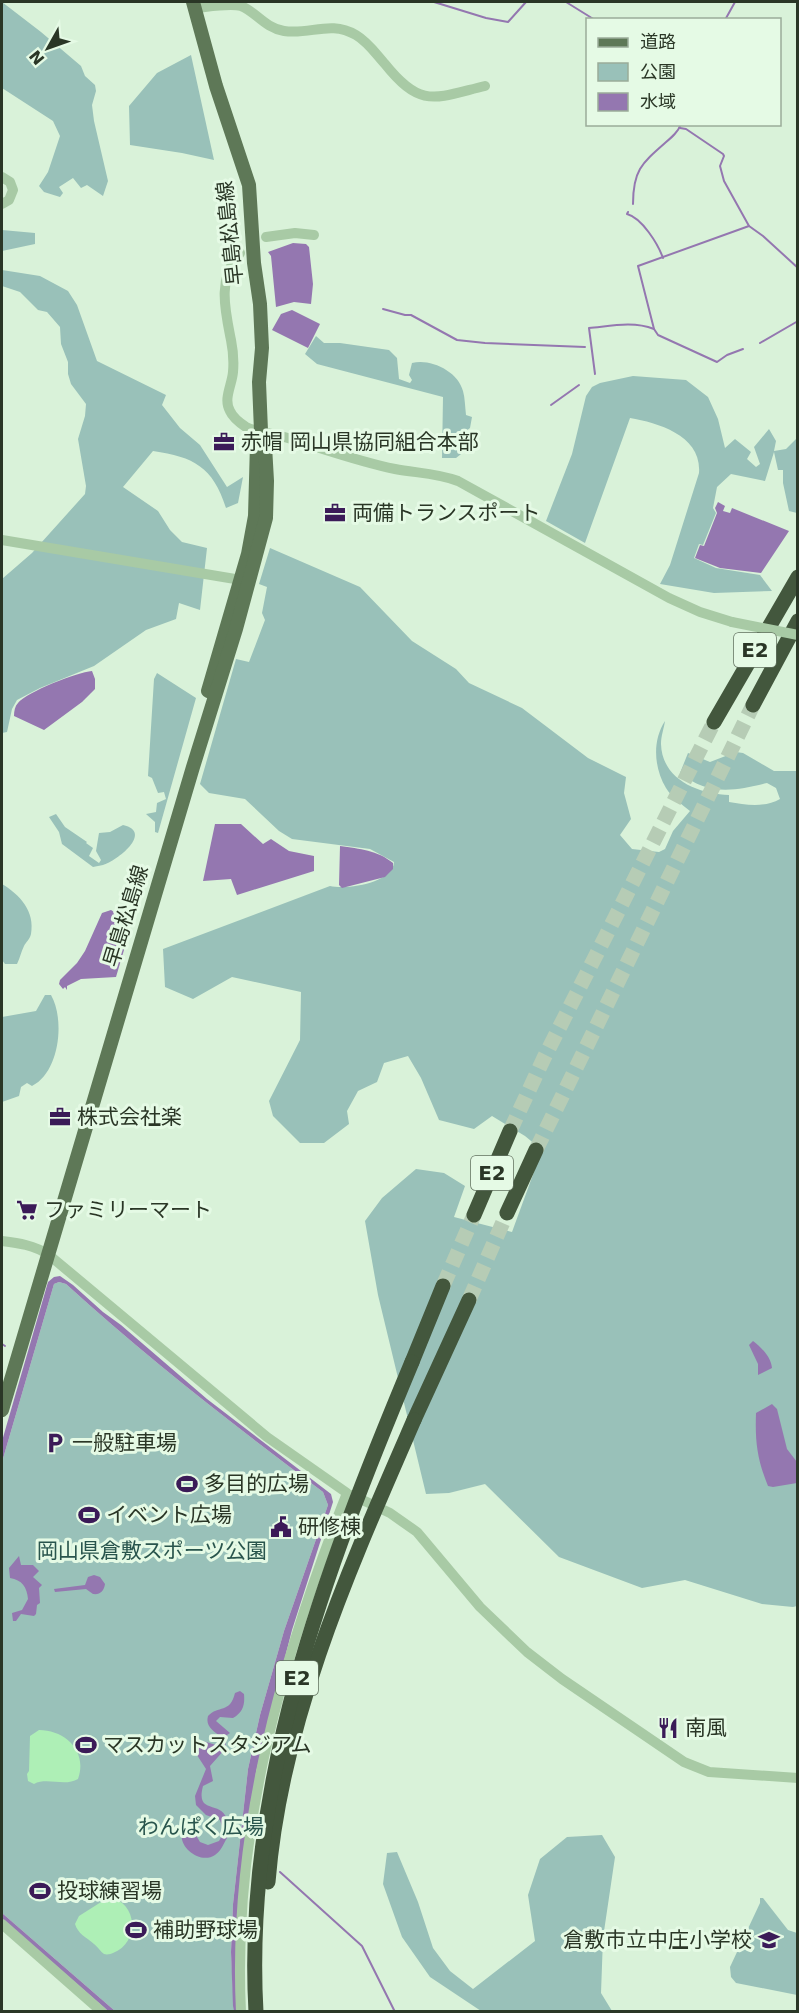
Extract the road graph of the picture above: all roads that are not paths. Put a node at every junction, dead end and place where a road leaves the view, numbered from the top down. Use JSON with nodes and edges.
{"nodes":[{"id":1,"x":236,"y":4,"type":"edge"},
{"id":2,"x":194,"y":5,"type":"edge"},
{"id":3,"x":485,"y":86,"type":"dead end"},
{"id":4,"x":2,"y":177,"type":"edge"},
{"id":5,"x":2,"y":204,"type":"edge"},
{"id":6,"x":314,"y":235,"type":"dead end"},
{"id":7,"x":266,"y":237,"type":"dead end"},
{"id":8,"x":240,"y":254,"type":"dead end"},
{"id":9,"x":261,"y":431,"type":"junction"},
{"id":10,"x":2,"y":540,"type":"edge"},
{"id":11,"x":798,"y":577,"type":"edge"},
{"id":12,"x":244,"y":581,"type":"junction"},
{"id":13,"x":798,"y":621,"type":"edge"},
{"id":14,"x":798,"y":635,"type":"edge"},
{"id":15,"x":753,"y":705,"type":"tunnel mouth"},
{"id":16,"x":714,"y":722,"type":"tunnel mouth"},
{"id":17,"x":510,"y":1131,"type":"tunnel mouth"},
{"id":18,"x":536,"y":1150,"type":"tunnel mouth"},
{"id":19,"x":507,"y":1213,"type":"tunnel mouth"},
{"id":20,"x":474,"y":1215,"type":"tunnel mouth"},
{"id":21,"x":2,"y":1241,"type":"edge"},
{"id":22,"x":45,"y":1252,"type":"junction"},
{"id":23,"x":443,"y":1286,"type":"tunnel mouth"},
{"id":24,"x":469,"y":1300,"type":"tunnel mouth"},
{"id":25,"x":2,"y":1383,"type":"edge"},
{"id":26,"x":2,"y":1410,"type":"edge"},
{"id":27,"x":347,"y":1493,"type":"junction"},
{"id":28,"x":798,"y":1778,"type":"edge"},
{"id":29,"x":2,"y":1924,"type":"edge"},
{"id":30,"x":102,"y":2012,"type":"edge"},
{"id":31,"x":242,"y":2012,"type":"edge"},
{"id":32,"x":256,"y":2012,"type":"edge"},
{"id":33,"x":266,"y":2012,"type":"edge"}],
"edges":[{"from":1,"to":2,"type":"street"},
{"from":1,"to":3,"type":"street"},
{"from":2,"to":9,"type":"main road","name":"早島松島線"},
{"from":4,"to":5,"type":"street"},
{"from":6,"to":7,"type":"street"},
{"from":8,"to":9,"type":"street"},
{"from":9,"to":12,"type":"main road","name":"早島松島線"},
{"from":9,"to":14,"type":"street","bridge":true},
{"from":10,"to":12,"type":"street"},
{"from":11,"to":16,"type":"highway","number":"E2"},
{"from":12,"to":22,"type":"main road","name":"早島松島線"},
{"from":13,"to":15,"type":"highway","number":"E2"},
{"from":17,"to":20,"type":"highway","number":"E2"},
{"from":18,"to":19,"type":"highway","number":"E2"},
{"from":21,"to":22,"type":"street"},
{"from":22,"to":25,"type":"main road","name":"早島松島線"},
{"from":22,"to":26,"type":"main road","name":"早島松島線"},
{"from":22,"to":27,"type":"street"},
{"from":23,"to":32,"type":"highway","number":"E2","bridge":true},
{"from":24,"to":33,"type":"highway","number":"E2","bridge":true},
{"from":27,"to":28,"type":"street"},
{"from":27,"to":31,"type":"street"},
{"from":29,"to":30,"type":"street"}]}
